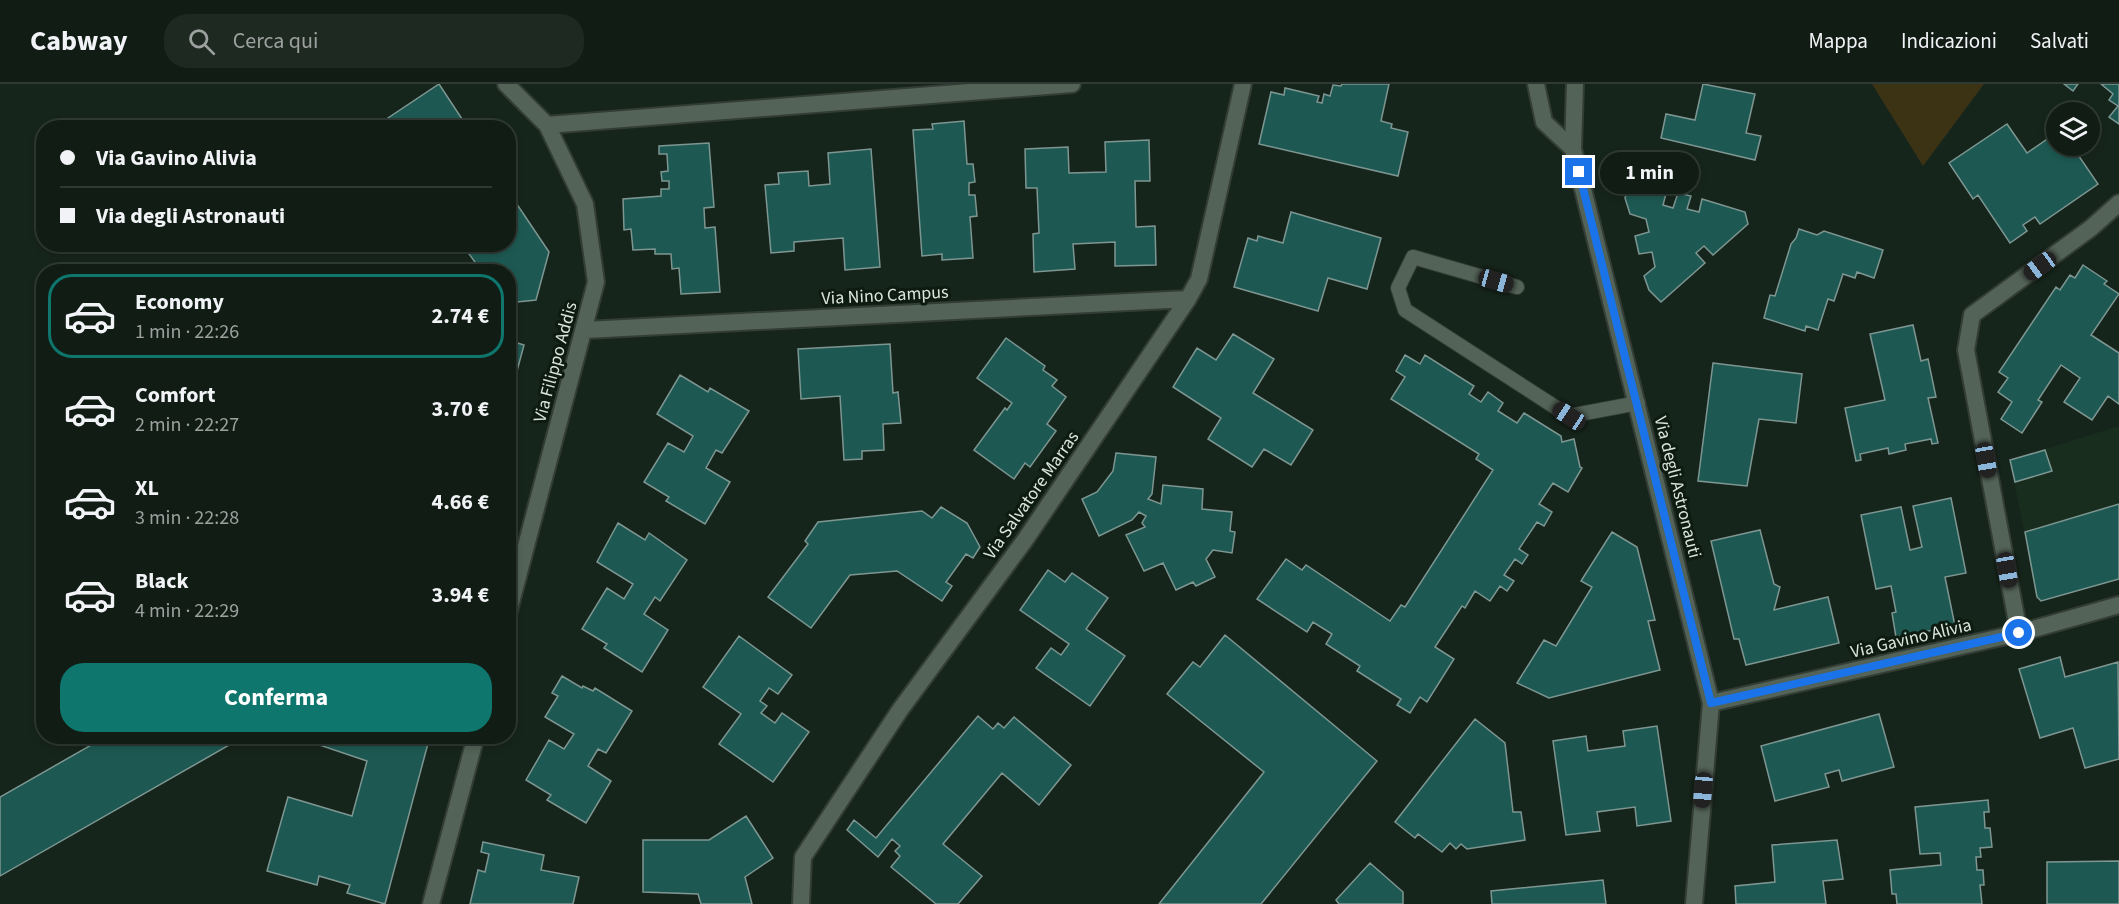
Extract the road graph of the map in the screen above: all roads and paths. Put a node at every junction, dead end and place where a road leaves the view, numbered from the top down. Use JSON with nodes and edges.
{"nodes":[{"id":1,"x":506,"y":84,"type":"edge"},
{"id":2,"x":1072,"y":84,"type":"edge"},
{"id":3,"x":1243,"y":84,"type":"edge"},
{"id":4,"x":1536,"y":84,"type":"edge"},
{"id":5,"x":1575,"y":84,"type":"edge"},
{"id":6,"x":547,"y":125,"type":"junction"},
{"id":7,"x":1573,"y":149,"type":"junction"},
{"id":8,"x":2119,"y":203,"type":"edge"},
{"id":9,"x":1517,"y":287,"type":"dead end"},
{"id":10,"x":1188,"y":299,"type":"junction"},
{"id":11,"x":585,"y":330,"type":"junction"},
{"id":12,"x":1638,"y":403,"type":"junction"},
{"id":13,"x":516,"y":584,"type":"edge"},
{"id":14,"x":2119,"y":605,"type":"edge"},
{"id":15,"x":2019,"y":633,"type":"junction"},
{"id":16,"x":1711,"y":703,"type":"junction"},
{"id":17,"x":474,"y":744,"type":"edge"},
{"id":18,"x":430,"y":904,"type":"edge"},
{"id":19,"x":801,"y":904,"type":"edge"},
{"id":20,"x":1694,"y":904,"type":"edge"}],
"edges":[{"from":1,"to":6,"type":"street","name":"Via Filippo Addis"},
{"from":2,"to":6,"type":"street"},
{"from":3,"to":10,"type":"street","name":"Via Salvatore Marras"},
{"from":4,"to":7,"type":"street"},
{"from":5,"to":7,"type":"street","name":"Via degli Astronauti"},
{"from":6,"to":11,"type":"street","name":"Via Filippo Addis"},
{"from":7,"to":12,"type":"street","name":"Via degli Astronauti"},
{"from":8,"to":15,"type":"street"},
{"from":9,"to":12,"type":"lane"},
{"from":10,"to":11,"type":"street","name":"Via Nino Campus"},
{"from":10,"to":19,"type":"street","name":"Via Salvatore Marras"},
{"from":11,"to":13,"type":"street","name":"Via Filippo Addis"},
{"from":12,"to":16,"type":"street","name":"Via degli Astronauti"},
{"from":14,"to":15,"type":"street","name":"Via Gavino Alivia"},
{"from":15,"to":16,"type":"street","name":"Via Gavino Alivia"},
{"from":16,"to":20,"type":"street","name":"Via degli Astronauti"},
{"from":17,"to":18,"type":"street"}]}
